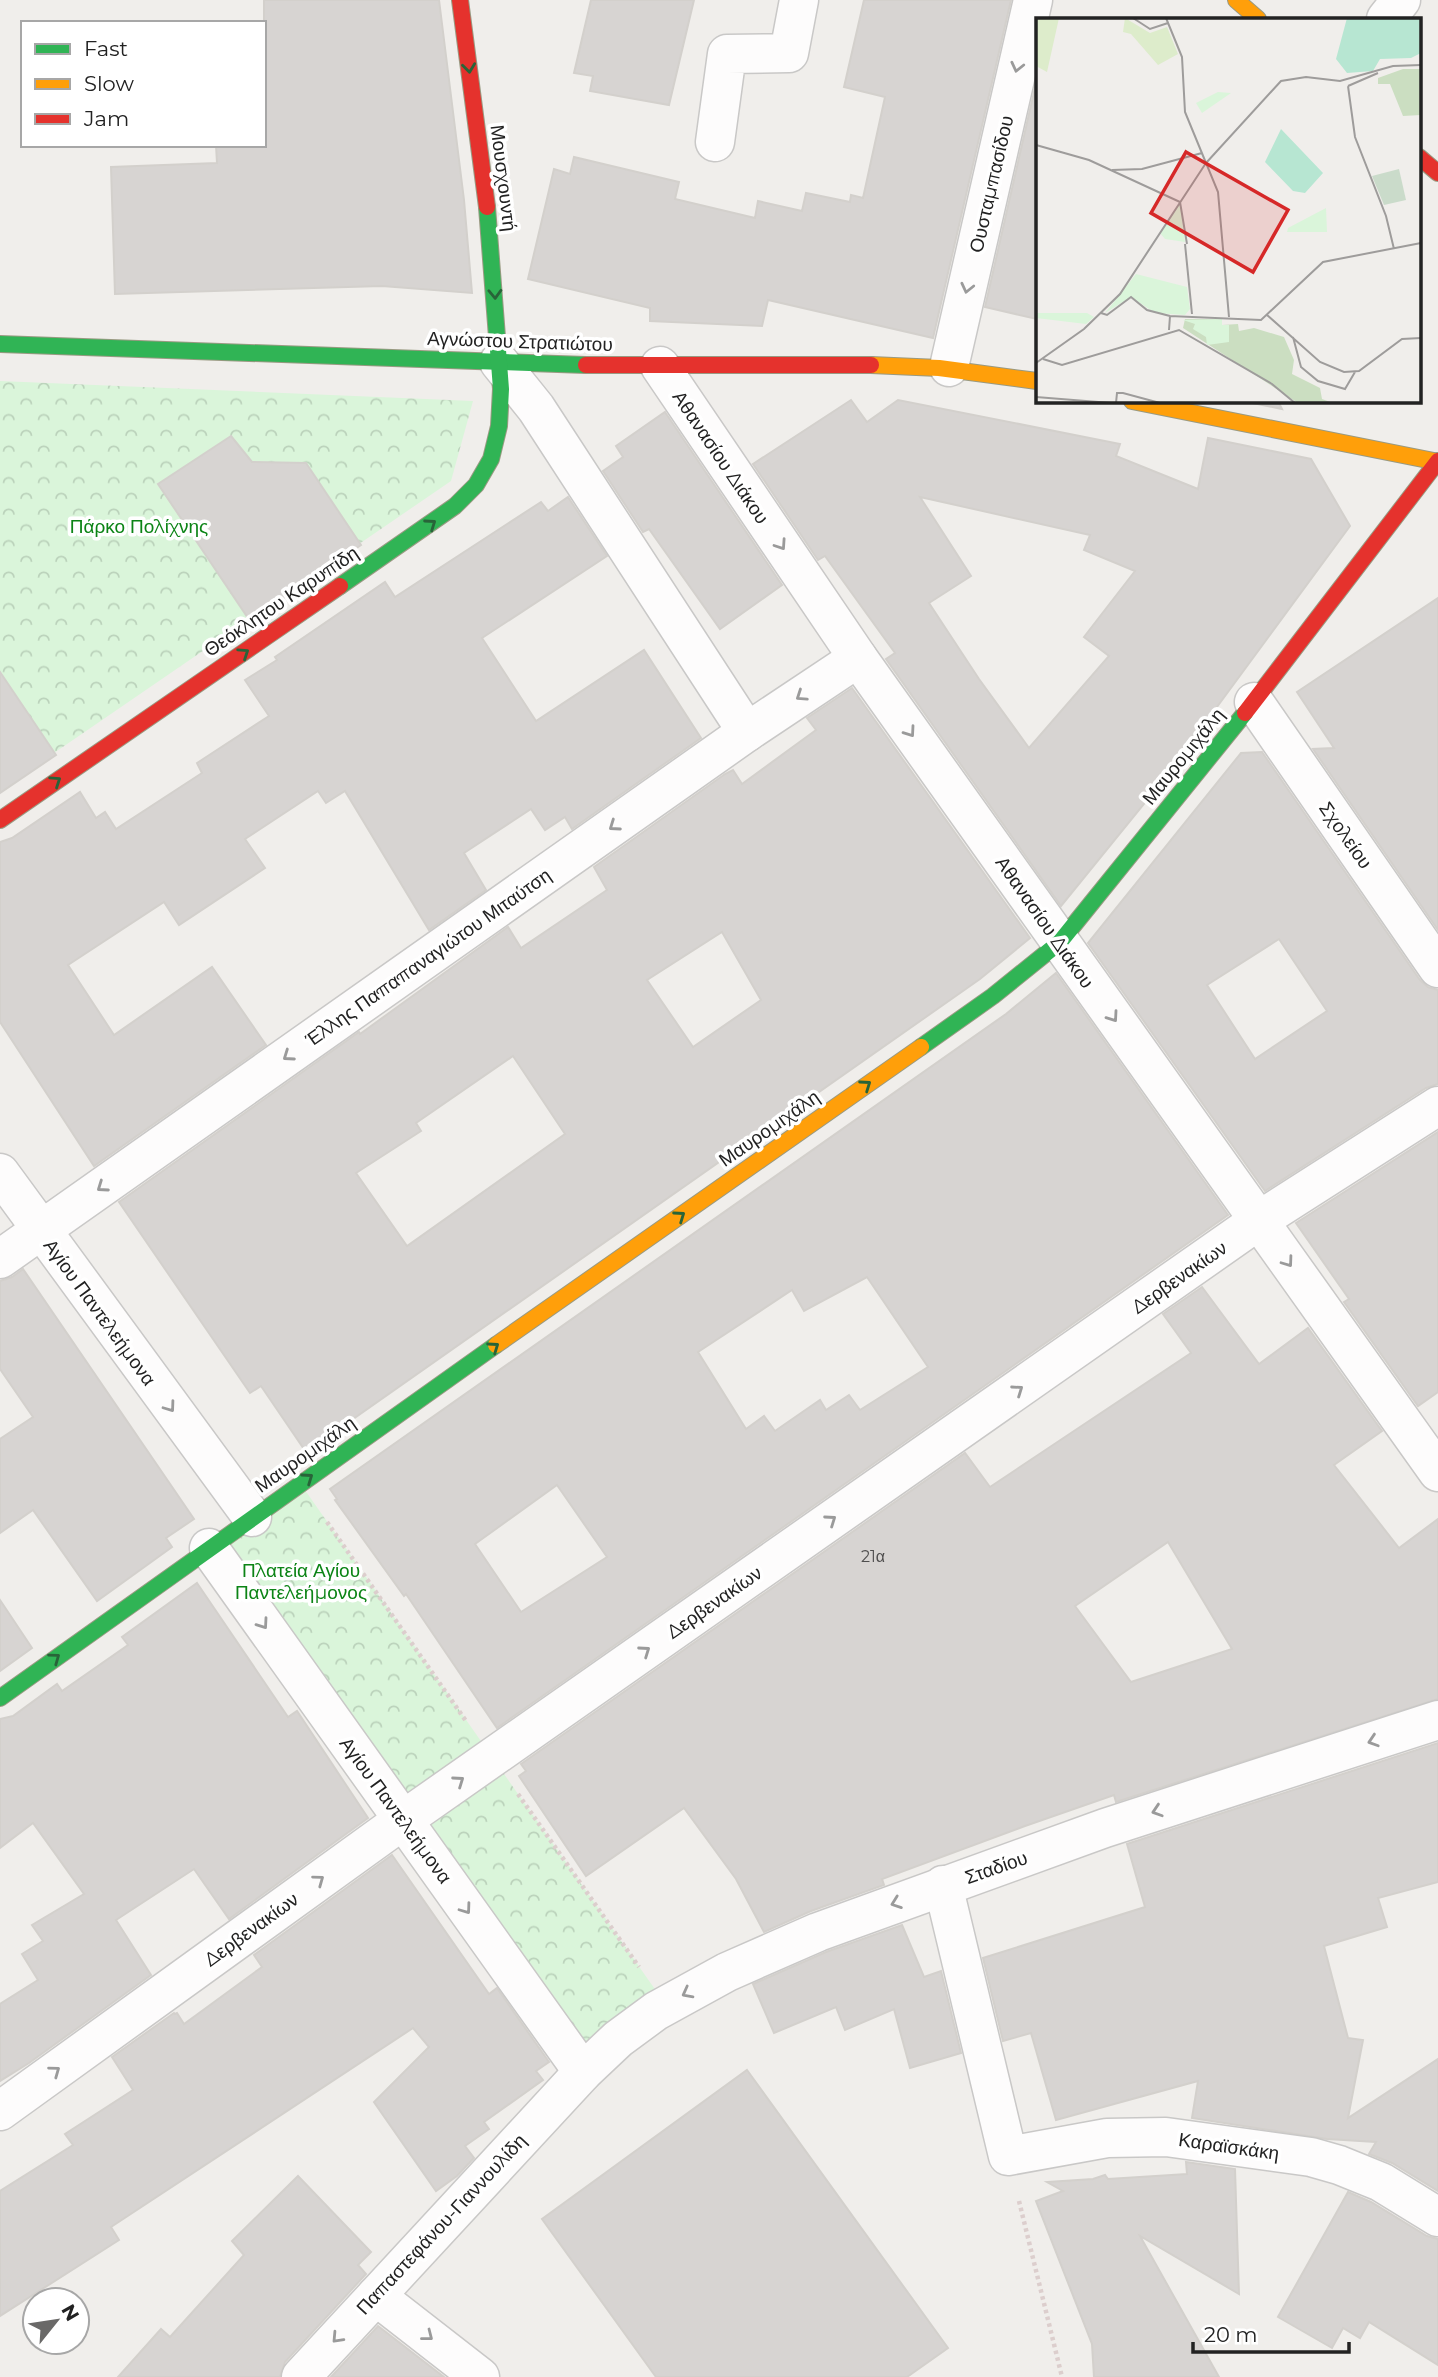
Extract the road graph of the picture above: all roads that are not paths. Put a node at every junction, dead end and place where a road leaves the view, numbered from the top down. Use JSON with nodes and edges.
{"nodes":[{"id":1,"x":460,"y":0,"type":"edge"},
{"id":2,"x":799,"y":0,"type":"edge"},
{"id":3,"x":1033,"y":0,"type":"edge"},
{"id":4,"x":1236,"y":0,"type":"edge"},
{"id":5,"x":1401,"y":0,"type":"edge"},
{"id":6,"x":1257,"y":18,"type":"edge"},
{"id":7,"x":1387,"y":18,"type":"edge"},
{"id":8,"x":715,"y":142,"type":"dead end"},
{"id":9,"x":1420,"y":158,"type":"edge"},
{"id":10,"x":1438,"y":173,"type":"edge"},
{"id":11,"x":0,"y":344,"type":"edge"},
{"id":12,"x":499,"y":362,"type":"junction"},
{"id":13,"x":660,"y":366,"type":"junction"},
{"id":14,"x":949,"y":368,"type":"junction"},
{"id":15,"x":1036,"y":381,"type":"edge"},
{"id":16,"x":1137,"y":402,"type":"edge"},
{"id":17,"x":1438,"y":462,"type":"edge"},
{"id":18,"x":858,"y":658,"type":"junction"},
{"id":19,"x":1254,"y":702,"type":"junction"},
{"id":20,"x":747,"y":732,"type":"junction"},
{"id":21,"x":0,"y":820,"type":"edge"},
{"id":22,"x":1060,"y":942,"type":"junction"},
{"id":23,"x":1438,"y":968,"type":"edge"},
{"id":24,"x":1438,"y":1106,"type":"edge"},
{"id":25,"x":0,"y":1174,"type":"edge"},
{"id":26,"x":1258,"y":1221,"type":"junction"},
{"id":27,"x":40,"y":1230,"type":"junction"},
{"id":28,"x":0,"y":1259,"type":"edge"},
{"id":29,"x":1438,"y":1472,"type":"edge"},
{"id":30,"x":252,"y":1517,"type":"junction"},
{"id":31,"x":209,"y":1548,"type":"junction"},
{"id":32,"x":0,"y":1698,"type":"edge"},
{"id":33,"x":1438,"y":1720,"type":"edge"},
{"id":34,"x":402,"y":1820,"type":"junction"},
{"id":35,"x":943,"y":1885,"type":"junction"},
{"id":36,"x":583,"y":2072,"type":"junction"},
{"id":37,"x":0,"y":2111,"type":"edge"},
{"id":38,"x":1438,"y":2217,"type":"edge"},
{"id":39,"x":376,"y":2296,"type":"junction"},
{"id":40,"x":301,"y":2377,"type":"edge"},
{"id":41,"x":480,"y":2377,"type":"edge"}],
"edges":[{"from":1,"to":12,"type":"street","name":"Μουσχουντή","one_way":true},
{"from":2,"to":8,"type":"street"},
{"from":3,"to":14,"type":"street","name":"Ουσταμπασίδου","one_way":true},
{"from":4,"to":6,"type":"street"},
{"from":5,"to":7,"type":"street"},
{"from":9,"to":10,"type":"street"},
{"from":11,"to":12,"type":"street","name":"Αγνώστου Στρατιώτου"},
{"from":12,"to":13,"type":"street","name":"Αγνώστου Στρατιώτου"},
{"from":12,"to":20,"type":"street"},
{"from":21,"to":12,"type":"street","name":"Θεόκλητου Καρυπίδη","one_way":true},
{"from":13,"to":14,"type":"street","name":"Αγνώστου Στρατιώτου"},
{"from":13,"to":18,"type":"street","name":"Αθανασίου Διάκου","one_way":true},
{"from":14,"to":15,"type":"street","name":"Αγνώστου Στρατιώτου"},
{"from":16,"to":17,"type":"street"},
{"from":17,"to":19,"type":"street","name":"Μαυρομιχάλη"},
{"from":18,"to":20,"type":"street","name":"Έλλης Παπαπαναγιώτου Μιταύτση","one_way":true},
{"from":18,"to":22,"type":"street","name":"Αθανασίου Διάκου","one_way":true},
{"from":19,"to":22,"type":"street","name":"Μαυρομιχάλη"},
{"from":19,"to":23,"type":"street","name":"Σχολείου"},
{"from":20,"to":27,"type":"street","name":"Έλλης Παπαπαναγιώτου Μιταύτση","one_way":true},
{"from":22,"to":26,"type":"street","name":"Αθανασίου Διάκου","one_way":true},
{"from":30,"to":22,"type":"street","name":"Μαυρομιχάλη","one_way":true},
{"from":24,"to":26,"type":"street","name":"Δερβενακίων"},
{"from":25,"to":27,"type":"street","name":"Αγίου Παντελεήμονα"},
{"from":26,"to":29,"type":"street","name":"Αθανασίου Διάκου","one_way":true},
{"from":34,"to":26,"type":"street","name":"Δερβενακίων","one_way":true},
{"from":27,"to":28,"type":"street","name":"Έλλης Παπαπαναγιώτου Μιταύτση"},
{"from":27,"to":30,"type":"street","name":"Αγίου Παντελεήμονα","one_way":true},
{"from":30,"to":31,"type":"street","name":"Μαυρομιχάλη"},
{"from":32,"to":31,"type":"street","name":"Μαυρομιχάλη","one_way":true},
{"from":31,"to":34,"type":"street","name":"Αγίου Παντελεήμονα","one_way":true},
{"from":33,"to":35,"type":"street","name":"Σταδίου","one_way":true},
{"from":34,"to":36,"type":"street","name":"Αγίου Παντελεήμονα","one_way":true},
{"from":37,"to":34,"type":"street","name":"Δερβενακίων","one_way":true},
{"from":35,"to":36,"type":"street","name":"Σταδίου","one_way":true},
{"from":35,"to":38,"type":"street","name":"Καραϊσκάκη"},
{"from":36,"to":39,"type":"street","name":"Παπαστεφάνου-Γιαννουλίδη"},
{"from":39,"to":40,"type":"street","name":"Παπαστεφάνου-Γιαννουλίδη","one_way":true},
{"from":39,"to":41,"type":"street","one_way":true}]}
